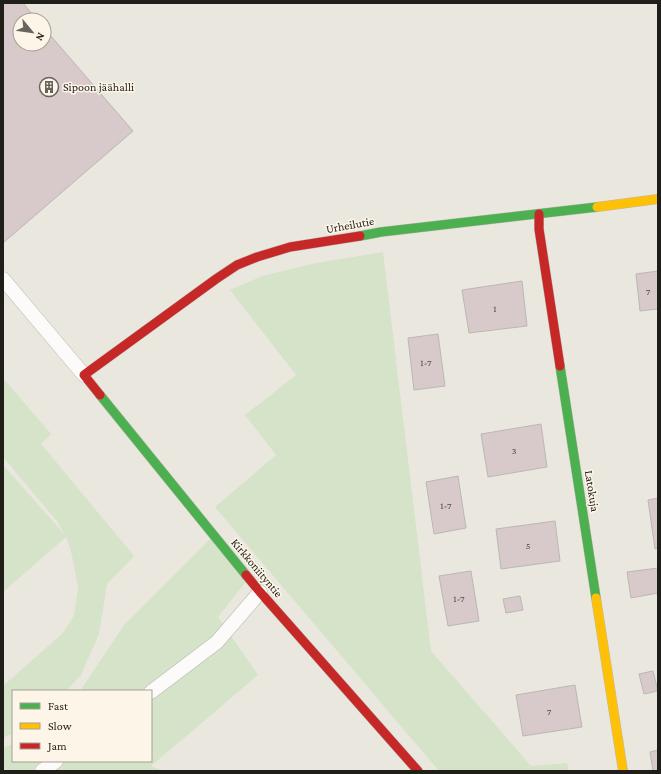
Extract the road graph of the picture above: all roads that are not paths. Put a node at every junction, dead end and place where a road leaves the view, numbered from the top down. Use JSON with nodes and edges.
{"nodes":[{"id":1,"x":658,"y":199,"type":"edge"},
{"id":2,"x":539,"y":214,"type":"junction"},
{"id":3,"x":3,"y":279,"type":"edge"},
{"id":4,"x":84,"y":375,"type":"junction"},
{"id":5,"x":260,"y":592,"type":"junction"},
{"id":6,"x":152,"y":691,"type":"edge"},
{"id":7,"x":55,"y":762,"type":"edge"},
{"id":8,"x":42,"y":771,"type":"edge"},
{"id":9,"x":418,"y":771,"type":"edge"},
{"id":10,"x":623,"y":771,"type":"edge"}],
"edges":[{"from":1,"to":2,"type":"street","name":"Urheilutie"},
{"from":2,"to":4,"type":"street","name":"Urheilutie"},
{"from":2,"to":10,"type":"street","name":"Latokuja"},
{"from":3,"to":4,"type":"lane"},
{"from":4,"to":5,"type":"street","name":"Kirkkoniityntie"},
{"from":5,"to":6,"type":"lane"},
{"from":5,"to":9,"type":"street","name":"Kirkkoniityntie"},
{"from":7,"to":8,"type":"lane"}]}
